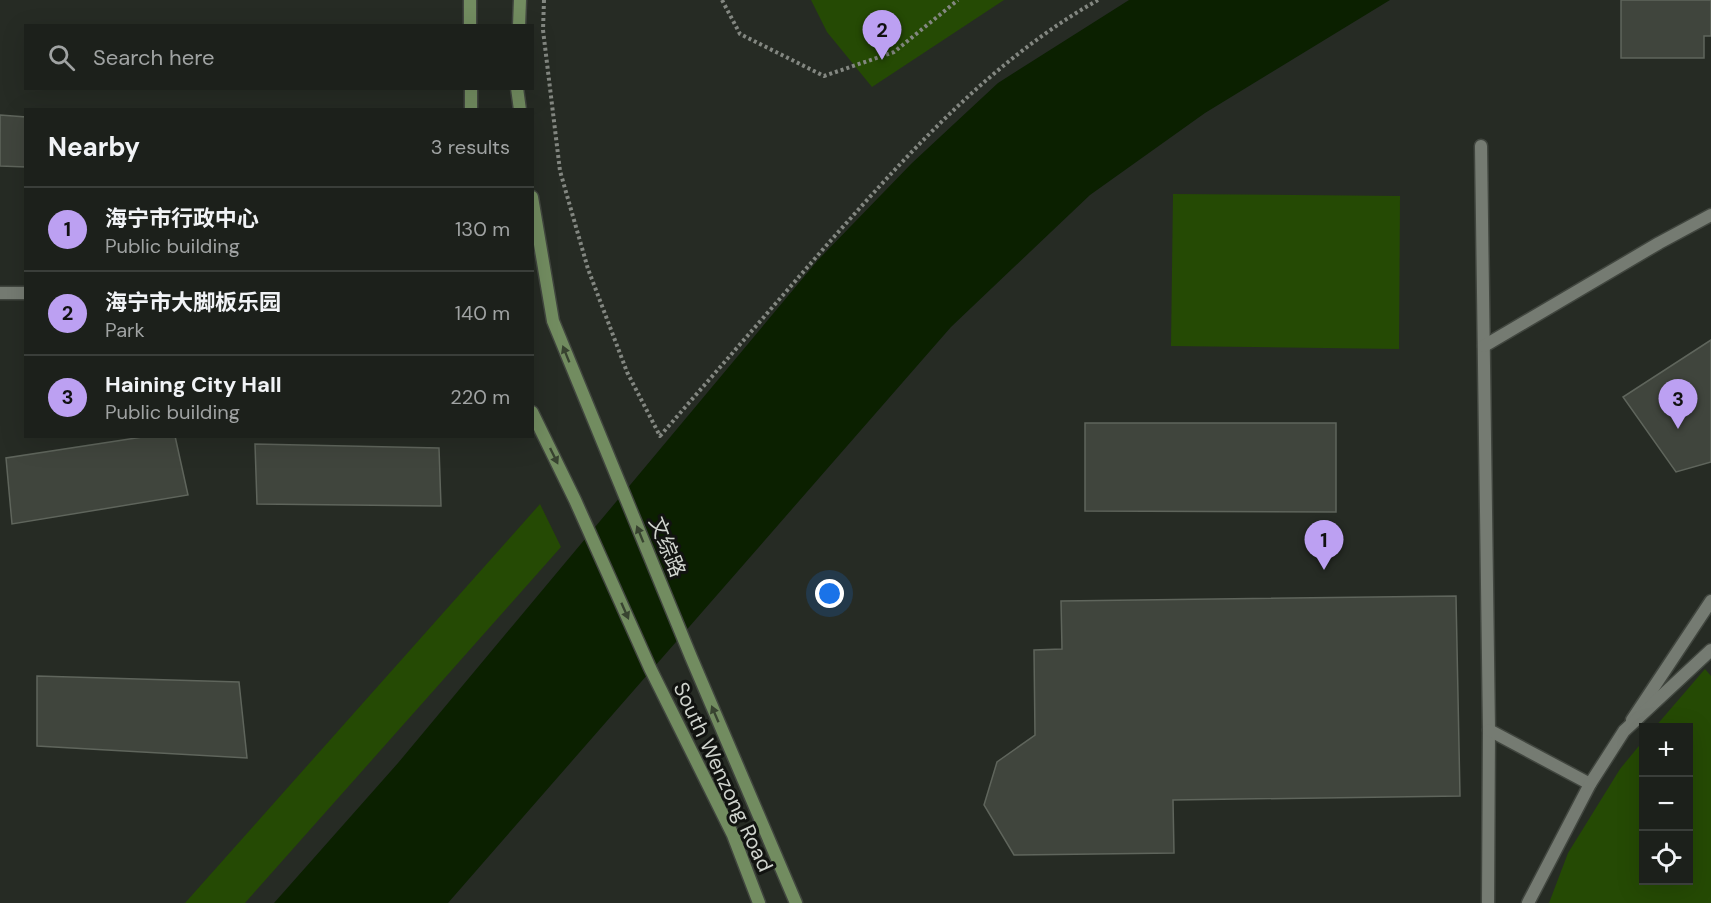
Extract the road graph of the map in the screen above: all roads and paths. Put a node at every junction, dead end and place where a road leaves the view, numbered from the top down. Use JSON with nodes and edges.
{"nodes":[{"id":1,"x":470,"y":0,"type":"edge"},
{"id":2,"x":520,"y":0,"type":"edge"},
{"id":3,"x":544,"y":0,"type":"edge"},
{"id":4,"x":722,"y":0,"type":"edge"},
{"id":5,"x":958,"y":0,"type":"edge"},
{"id":6,"x":1098,"y":0,"type":"edge"},
{"id":7,"x":470,"y":24,"type":"edge"},
{"id":8,"x":519,"y":24,"type":"edge"},
{"id":9,"x":471,"y":90,"type":"edge"},
{"id":10,"x":517,"y":90,"type":"edge"},
{"id":11,"x":471,"y":108,"type":"edge"},
{"id":12,"x":519,"y":108,"type":"edge"},
{"id":13,"x":1481,"y":146,"type":"dead end"},
{"id":14,"x":534,"y":209,"type":"edge"},
{"id":15,"x":1711,"y":215,"type":"edge"},
{"id":16,"x":0,"y":293,"type":"edge"},
{"id":17,"x":24,"y":293,"type":"edge"},
{"id":18,"x":1484,"y":346,"type":"junction"},
{"id":19,"x":534,"y":416,"type":"edge"},
{"id":20,"x":1711,"y":601,"type":"edge"},
{"id":21,"x":1711,"y":650,"type":"edge"},
{"id":22,"x":1490,"y":730,"type":"junction"},
{"id":23,"x":1624,"y":731,"type":"junction"},
{"id":24,"x":1590,"y":784,"type":"junction"},
{"id":25,"x":759,"y":903,"type":"edge"},
{"id":26,"x":796,"y":903,"type":"edge"},
{"id":27,"x":1488,"y":903,"type":"edge"},
{"id":28,"x":1528,"y":903,"type":"edge"}],
"edges":[{"from":1,"to":7,"type":"main road"},
{"from":2,"to":8,"type":"main road"},
{"from":3,"to":6,"type":"path"},
{"from":4,"to":5,"type":"path"},
{"from":9,"to":11,"type":"main road"},
{"from":10,"to":12,"type":"main road"},
{"from":13,"to":18,"type":"street"},
{"from":26,"to":14,"type":"main road","name":"文综路","one_way":true},
{"from":15,"to":18,"type":"street"},
{"from":16,"to":17,"type":"street"},
{"from":18,"to":22,"type":"street"},
{"from":19,"to":25,"type":"main road","name":"South Wenzong Road","one_way":true},
{"from":20,"to":23,"type":"street"},
{"from":21,"to":23,"type":"street"},
{"from":22,"to":24,"type":"street"},
{"from":22,"to":27,"type":"street"},
{"from":23,"to":24,"type":"street"},
{"from":24,"to":28,"type":"street"}]}
